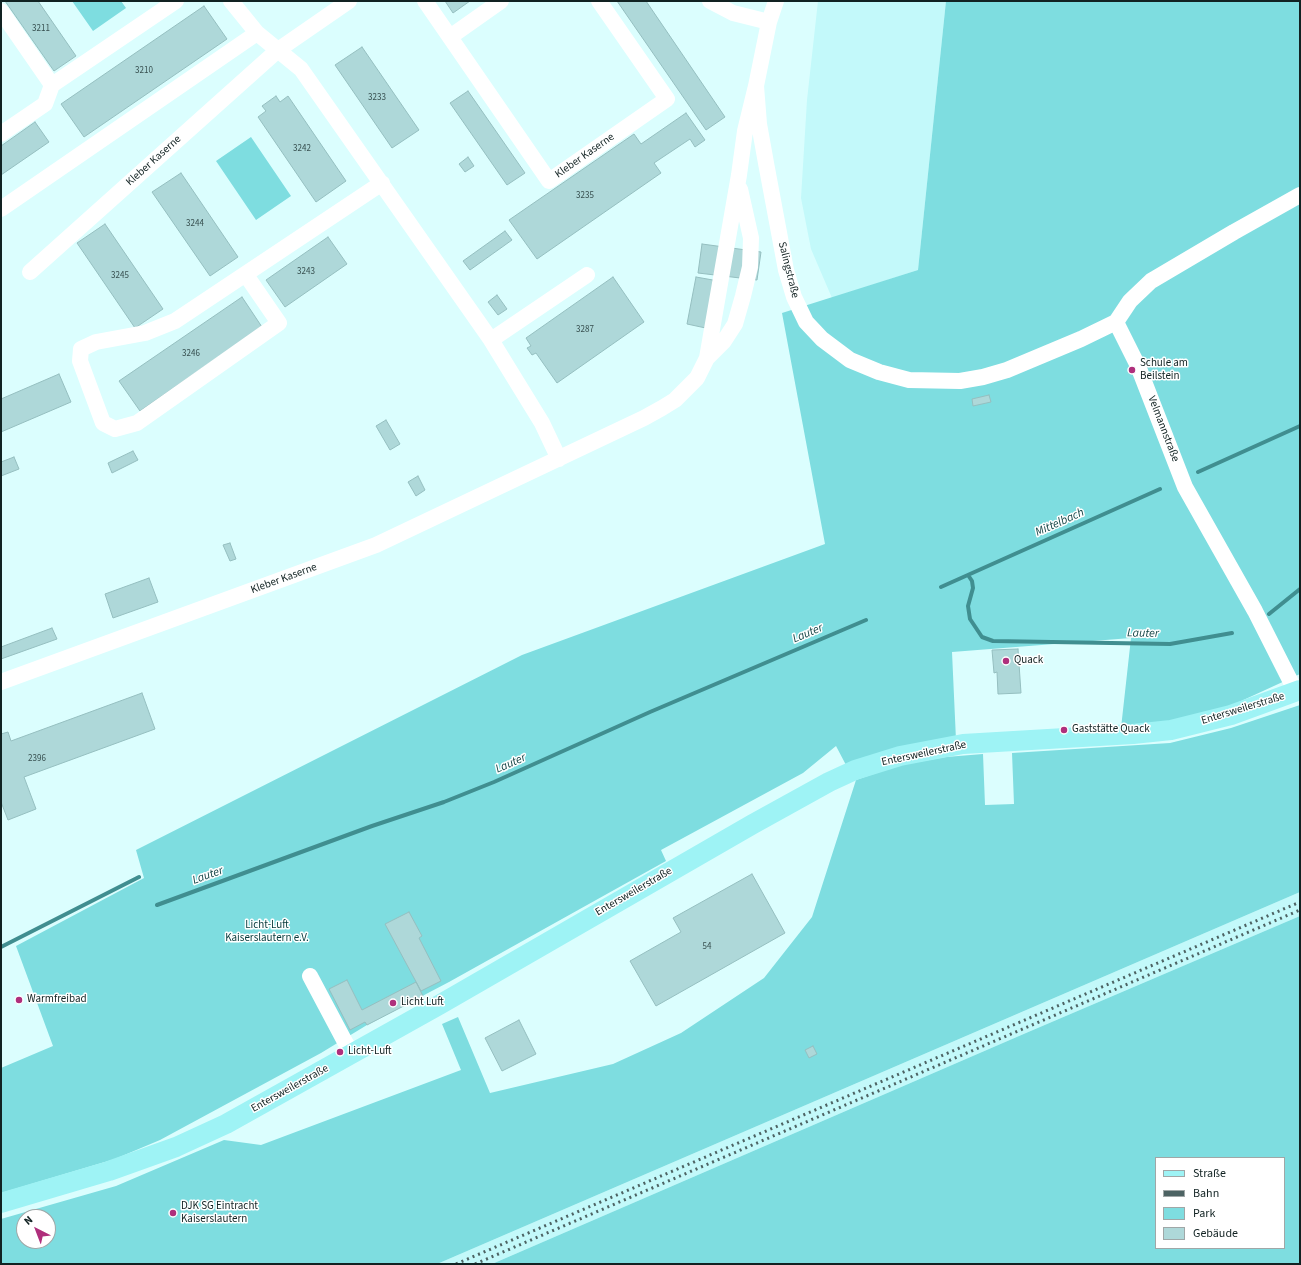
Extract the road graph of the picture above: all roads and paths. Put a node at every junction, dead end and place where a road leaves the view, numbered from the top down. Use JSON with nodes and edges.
{"nodes":[{"id":1,"x":176,"y":1,"type":"edge"},
{"id":2,"x":231,"y":1,"type":"edge"},
{"id":3,"x":349,"y":1,"type":"edge"},
{"id":4,"x":425,"y":1,"type":"edge"},
{"id":5,"x":501,"y":1,"type":"edge"},
{"id":6,"x":599,"y":1,"type":"edge"},
{"id":7,"x":710,"y":1,"type":"edge"},
{"id":8,"x":776,"y":1,"type":"edge"},
{"id":9,"x":1,"y":11,"type":"edge"},
{"id":10,"x":769,"y":22,"type":"junction"},
{"id":11,"x":257,"y":33,"type":"junction"},
{"id":12,"x":450,"y":36,"type":"junction"},
{"id":13,"x":278,"y":50,"type":"junction"},
{"id":14,"x":52,"y":85,"type":"junction"},
{"id":15,"x":756,"y":86,"type":"junction"},
{"id":16,"x":1,"y":134,"type":"edge"},
{"id":17,"x":739,"y":175,"type":"junction"},
{"id":18,"x":382,"y":183,"type":"junction"},
{"id":19,"x":1300,"y":195,"type":"edge"},
{"id":20,"x":1,"y":209,"type":"edge"},
{"id":21,"x":30,"y":272,"type":"dead end"},
{"id":22,"x":246,"y":275,"type":"junction"},
{"id":23,"x":587,"y":275,"type":"dead end"},
{"id":24,"x":1116,"y":322,"type":"junction"},
{"id":25,"x":491,"y":340,"type":"junction"},
{"id":26,"x":707,"y":358,"type":"junction"},
{"id":27,"x":559,"y":458,"type":"junction"},
{"id":28,"x":1,"y":682,"type":"edge"},
{"id":29,"x":1298,"y":691,"type":"edge"},
{"id":30,"x":310,"y":976,"type":"dead end"},
{"id":31,"x":352,"y":1054,"type":"junction"},
{"id":32,"x":1,"y":1203,"type":"edge"}],
"edges":[{"from":1,"to":14,"type":"street"},
{"from":2,"to":11,"type":"street"},
{"from":3,"to":13,"type":"street","name":"Kleber Kaserne"},
{"from":4,"to":12,"type":"street","name":"Kleber Kaserne"},
{"from":5,"to":12,"type":"street"},
{"from":6,"to":12,"type":"street","name":"Kleber Kaserne"},
{"from":7,"to":10,"type":"street"},
{"from":8,"to":10,"type":"street","name":"Salingstraße"},
{"from":9,"to":14,"type":"street"},
{"from":10,"to":15,"type":"street","name":"Salingstraße"},
{"from":11,"to":13,"type":"street"},
{"from":11,"to":20,"type":"street"},
{"from":13,"to":18,"type":"street"},
{"from":13,"to":21,"type":"street","name":"Kleber Kaserne"},
{"from":14,"to":16,"type":"street"},
{"from":15,"to":17,"type":"street"},
{"from":15,"to":24,"type":"street","name":"Salingstraße"},
{"from":17,"to":26,"type":"street"},
{"from":17,"to":26,"type":"street"},
{"from":18,"to":22,"type":"street"},
{"from":18,"to":25,"type":"street"},
{"from":19,"to":24,"type":"street"},
{"from":22,"to":22,"type":"street"},
{"from":23,"to":25,"type":"street"},
{"from":24,"to":29,"type":"street","name":"Velmannstraße"},
{"from":25,"to":27,"type":"street"},
{"from":26,"to":27,"type":"street","name":"Kleber Kaserne"},
{"from":27,"to":28,"type":"street","name":"Kleber Kaserne"},
{"from":29,"to":31,"type":"main road","name":"Entersweilerstraße"},
{"from":30,"to":31,"type":"street"},
{"from":31,"to":32,"type":"main road","name":"Entersweilerstraße"}]}
